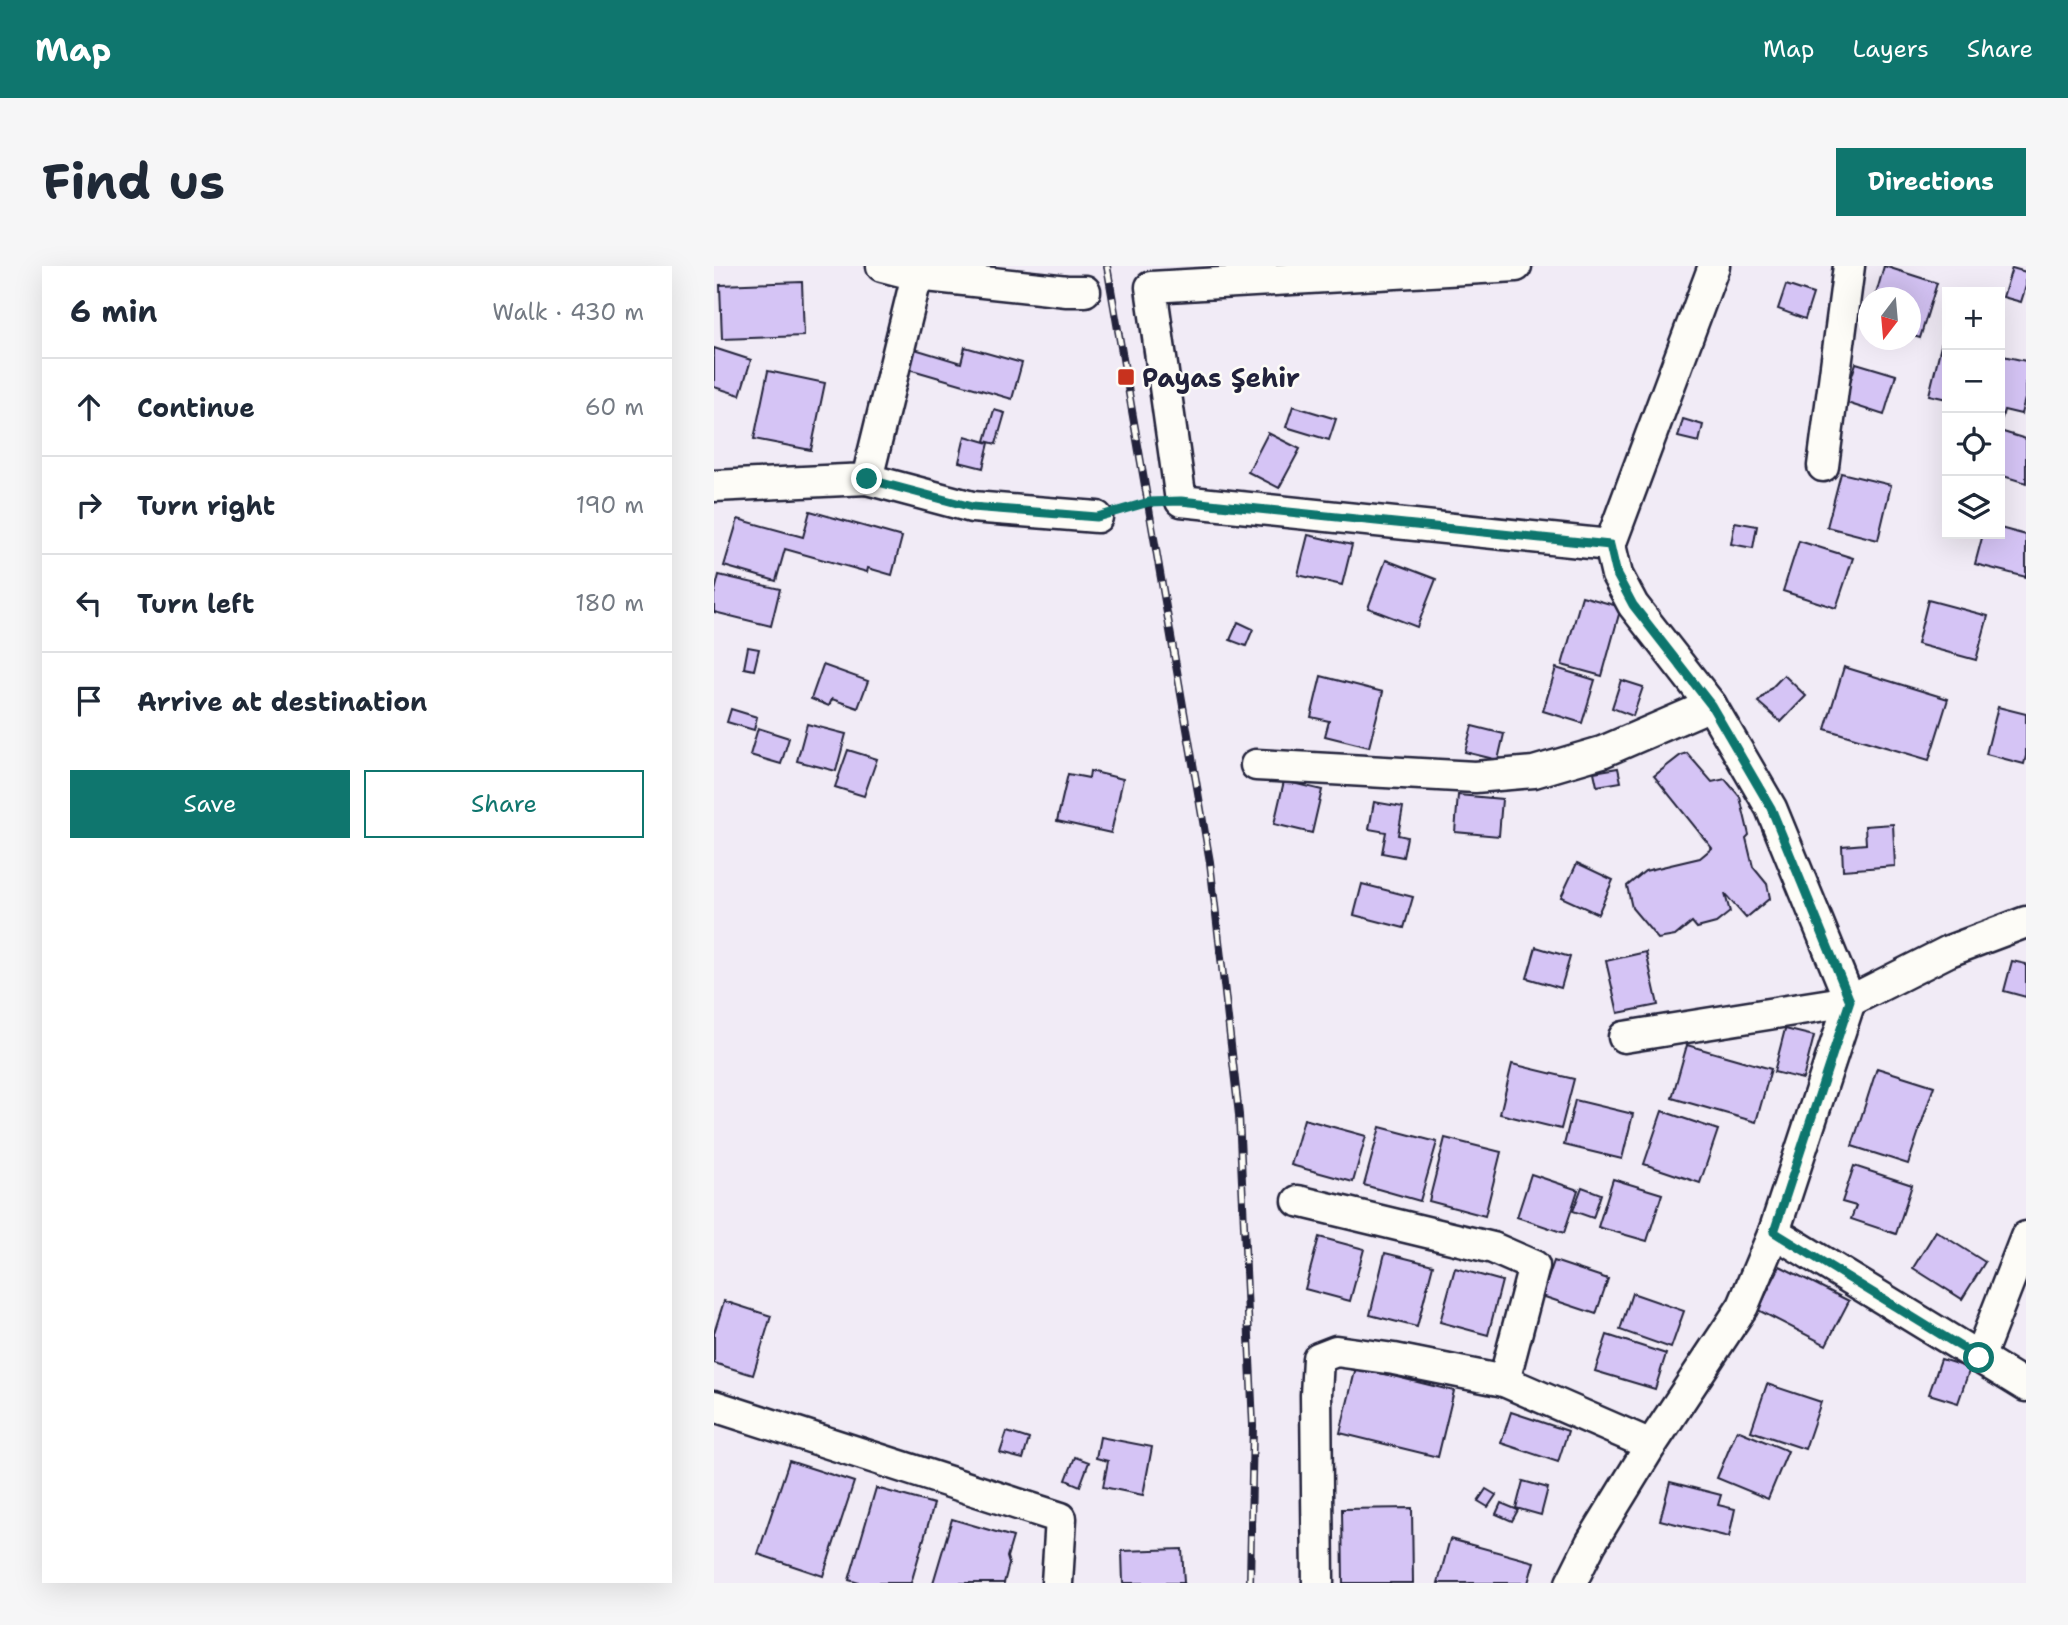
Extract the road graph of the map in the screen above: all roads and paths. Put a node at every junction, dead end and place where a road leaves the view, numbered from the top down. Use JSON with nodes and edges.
{"nodes":[{"id":1,"x":882,"y":266,"type":"edge"},
{"id":2,"x":1516,"y":266,"type":"edge"},
{"id":3,"x":1714,"y":266,"type":"edge"},
{"id":4,"x":1849,"y":266,"type":"edge"},
{"id":5,"x":917,"y":275,"type":"junction"},
{"id":6,"x":1149,"y":276,"type":"edge"},
{"id":7,"x":1072,"y":283,"type":"edge"},
{"id":8,"x":1823,"y":466,"type":"dead end"},
{"id":9,"x":867,"y":479,"type":"junction"},
{"id":10,"x":714,"y":486,"type":"edge"},
{"id":11,"x":1181,"y":501,"type":"junction"},
{"id":12,"x":1097,"y":517,"type":"joint"},
{"id":13,"x":1610,"y":545,"type":"junction"},
{"id":14,"x":1711,"y":705,"type":"junction"},
{"id":15,"x":1256,"y":765,"type":"dead end"},
{"id":16,"x":2026,"y":922,"type":"edge"},
{"id":17,"x":1850,"y":1001,"type":"junction"},
{"id":18,"x":1624,"y":1037,"type":"dead end"},
{"id":19,"x":1298,"y":1201,"type":"dead end"},
{"id":20,"x":1774,"y":1232,"type":"junction"},
{"id":21,"x":2026,"y":1237,"type":"edge"},
{"id":22,"x":1979,"y":1358,"type":"junction"},
{"id":23,"x":1504,"y":1381,"type":"junction"},
{"id":24,"x":2026,"y":1386,"type":"edge"},
{"id":25,"x":714,"y":1406,"type":"edge"},
{"id":26,"x":1651,"y":1445,"type":"junction"},
{"id":27,"x":1057,"y":1583,"type":"edge"},
{"id":28,"x":1318,"y":1583,"type":"edge"},
{"id":29,"x":1572,"y":1583,"type":"edge"}],
"edges":[{"from":1,"to":5,"type":"street"},
{"from":2,"to":6,"type":"street"},
{"from":3,"to":13,"type":"street"},
{"from":4,"to":8,"type":"street"},
{"from":5,"to":7,"type":"street"},
{"from":5,"to":9,"type":"street"},
{"from":6,"to":11,"type":"street"},
{"from":9,"to":10,"type":"street"},
{"from":9,"to":12,"type":"street"},
{"from":11,"to":12,"type":"path"},
{"from":11,"to":13,"type":"street"},
{"from":13,"to":14,"type":"street"},
{"from":14,"to":15,"type":"street"},
{"from":14,"to":17,"type":"street"},
{"from":16,"to":17,"type":"street"},
{"from":17,"to":18,"type":"street"},
{"from":17,"to":20,"type":"street"},
{"from":19,"to":23,"type":"street"},
{"from":20,"to":22,"type":"street"},
{"from":20,"to":26,"type":"street"},
{"from":21,"to":22,"type":"street"},
{"from":22,"to":24,"type":"street"},
{"from":23,"to":26,"type":"street"},
{"from":23,"to":28,"type":"street"},
{"from":25,"to":27,"type":"street"},
{"from":26,"to":29,"type":"street"}]}
